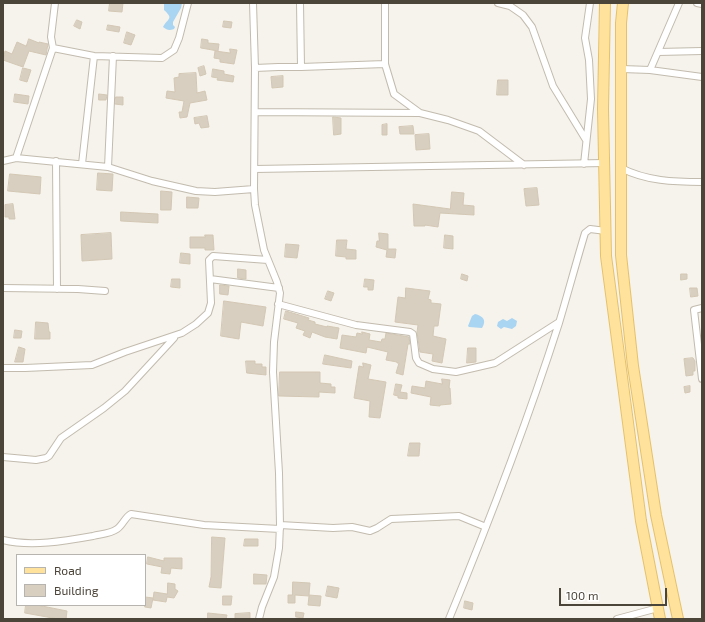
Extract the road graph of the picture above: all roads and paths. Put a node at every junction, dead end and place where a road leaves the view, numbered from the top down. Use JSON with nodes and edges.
{"nodes":[{"id":1,"x":55,"y":3,"type":"edge"},
{"id":2,"x":188,"y":3,"type":"edge"},
{"id":3,"x":253,"y":3,"type":"edge"},
{"id":4,"x":300,"y":3,"type":"edge"},
{"id":5,"x":385,"y":3,"type":"edge"},
{"id":6,"x":498,"y":3,"type":"edge"},
{"id":7,"x":590,"y":3,"type":"edge"},
{"id":8,"x":605,"y":3,"type":"edge"},
{"id":9,"x":623,"y":3,"type":"edge"},
{"id":10,"x":679,"y":3,"type":"edge"},
{"id":11,"x":697,"y":3,"type":"edge"},
{"id":12,"x":702,"y":4,"type":"edge"},
{"id":13,"x":53,"y":48,"type":"junction"},
{"id":14,"x":702,"y":51,"type":"edge"},
{"id":15,"x":658,"y":52,"type":"junction"},
{"id":16,"x":94,"y":56,"type":"junction"},
{"id":17,"x":113,"y":56,"type":"junction"},
{"id":18,"x":385,"y":64,"type":"junction"},
{"id":19,"x":302,"y":67,"type":"junction"},
{"id":20,"x":255,"y":68,"type":"junction"},
{"id":21,"x":622,"y":69,"type":"junction"},
{"id":22,"x":650,"y":70,"type":"junction"},
{"id":23,"x":702,"y":77,"type":"edge"},
{"id":24,"x":255,"y":112,"type":"junction"},
{"id":25,"x":420,"y":113,"type":"junction"},
{"id":26,"x":586,"y":140,"type":"junction"},
{"id":27,"x":16,"y":158,"type":"junction"},
{"id":28,"x":3,"y":161,"type":"edge"},
{"id":29,"x":56,"y":161,"type":"junction"},
{"id":30,"x":604,"y":163,"type":"junction"},
{"id":31,"x":82,"y":164,"type":"junction"},
{"id":32,"x":584,"y":164,"type":"junction"},
{"id":33,"x":524,"y":165,"type":"junction"},
{"id":34,"x":108,"y":167,"type":"junction"},
{"id":35,"x":621,"y":168,"type":"junction"},
{"id":36,"x":255,"y":169,"type":"junction"},
{"id":37,"x":702,"y":182,"type":"edge"},
{"id":38,"x":254,"y":188,"type":"junction"},
{"id":39,"x":606,"y":231,"type":"junction"},
{"id":40,"x":268,"y":260,"type":"junction"},
{"id":41,"x":210,"y":279,"type":"junction"},
{"id":42,"x":3,"y":288,"type":"edge"},
{"id":43,"x":279,"y":288,"type":"junction"},
{"id":44,"x":58,"y":289,"type":"junction"},
{"id":45,"x":105,"y":291,"type":"dead end"},
{"id":46,"x":278,"y":304,"type":"junction"},
{"id":47,"x":702,"y":308,"type":"edge"},
{"id":48,"x":559,"y":322,"type":"junction"},
{"id":49,"x":174,"y":337,"type":"junction"},
{"id":50,"x":701,"y":358,"type":"edge"},
{"id":51,"x":3,"y":368,"type":"edge"},
{"id":52,"x":702,"y":379,"type":"edge"},
{"id":53,"x":3,"y":457,"type":"edge"},
{"id":54,"x":280,"y":527,"type":"junction"},
{"id":55,"x":486,"y":527,"type":"junction"},
{"id":56,"x":3,"y":540,"type":"edge"},
{"id":57,"x":658,"y":608,"type":"junction"},
{"id":58,"x":259,"y":619,"type":"edge"},
{"id":59,"x":449,"y":619,"type":"edge"},
{"id":60,"x":617,"y":619,"type":"edge"},
{"id":61,"x":660,"y":619,"type":"edge"},
{"id":62,"x":678,"y":619,"type":"edge"}],
"edges":[{"from":1,"to":13,"type":"street"},
{"from":2,"to":17,"type":"street"},
{"from":3,"to":20,"type":"street"},
{"from":4,"to":19,"type":"street"},
{"from":5,"to":18,"type":"street"},
{"from":6,"to":26,"type":"street"},
{"from":7,"to":26,"type":"street"},
{"from":8,"to":30,"type":"main road"},
{"from":9,"to":21,"type":"main road"},
{"from":10,"to":15,"type":"street"},
{"from":11,"to":12,"type":"street"},
{"from":13,"to":16,"type":"street"},
{"from":13,"to":27,"type":"street"},
{"from":14,"to":15,"type":"street"},
{"from":15,"to":22,"type":"street"},
{"from":16,"to":17,"type":"street"},
{"from":16,"to":31,"type":"street"},
{"from":17,"to":34,"type":"street"},
{"from":18,"to":19,"type":"street"},
{"from":18,"to":25,"type":"street"},
{"from":19,"to":20,"type":"street"},
{"from":20,"to":24,"type":"street"},
{"from":21,"to":22,"type":"street"},
{"from":21,"to":35,"type":"main road"},
{"from":22,"to":23,"type":"street"},
{"from":24,"to":25,"type":"street"},
{"from":24,"to":36,"type":"street"},
{"from":25,"to":33,"type":"street"},
{"from":26,"to":32,"type":"street"},
{"from":27,"to":28,"type":"street"},
{"from":27,"to":29,"type":"street"},
{"from":29,"to":31,"type":"street"},
{"from":29,"to":44,"type":"street"},
{"from":30,"to":32,"type":"street"},
{"from":30,"to":39,"type":"main road"},
{"from":31,"to":34,"type":"street"},
{"from":32,"to":33,"type":"street"},
{"from":33,"to":36,"type":"street"},
{"from":34,"to":38,"type":"street"},
{"from":35,"to":37,"type":"street"},
{"from":35,"to":62,"type":"main road"},
{"from":36,"to":38,"type":"street"},
{"from":38,"to":40,"type":"street"},
{"from":39,"to":48,"type":"street"},
{"from":39,"to":57,"type":"main road"},
{"from":40,"to":41,"type":"street"},
{"from":40,"to":43,"type":"street"},
{"from":41,"to":43,"type":"street"},
{"from":41,"to":49,"type":"street"},
{"from":42,"to":44,"type":"street"},
{"from":43,"to":46,"type":"street"},
{"from":44,"to":45,"type":"street"},
{"from":46,"to":48,"type":"street"},
{"from":46,"to":54,"type":"street"},
{"from":47,"to":50,"type":"street"},
{"from":48,"to":55,"type":"street"},
{"from":49,"to":51,"type":"street"},
{"from":49,"to":53,"type":"street"},
{"from":50,"to":52,"type":"street"},
{"from":54,"to":55,"type":"street"},
{"from":54,"to":56,"type":"street"},
{"from":54,"to":58,"type":"street"},
{"from":55,"to":59,"type":"street"},
{"from":57,"to":60,"type":"street"},
{"from":57,"to":61,"type":"main road"}]}
